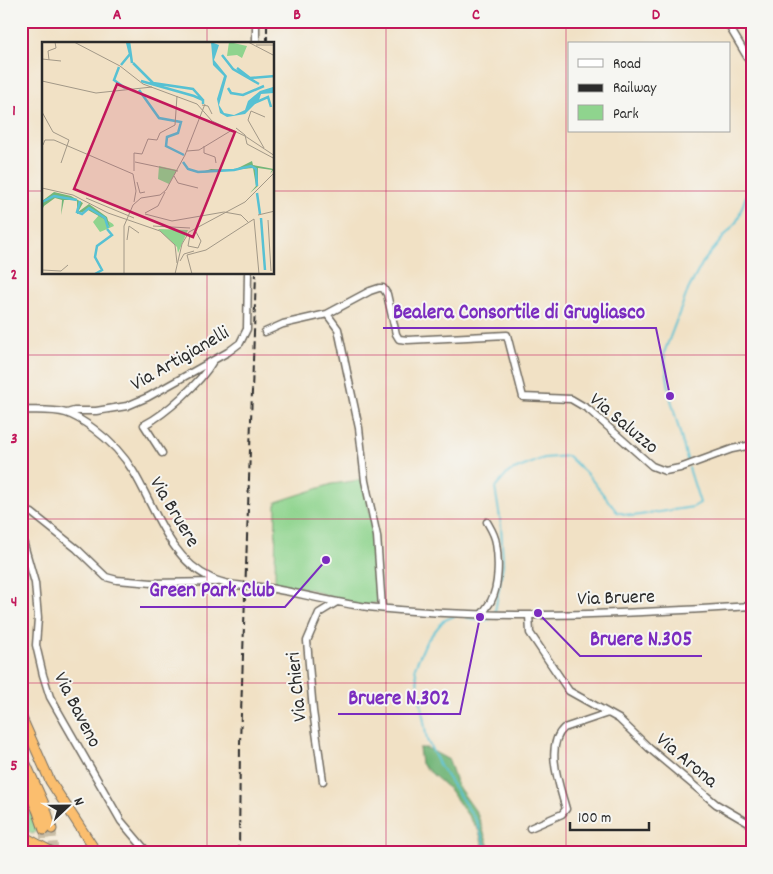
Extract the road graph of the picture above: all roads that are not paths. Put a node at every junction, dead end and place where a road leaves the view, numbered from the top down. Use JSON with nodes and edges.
{"nodes":[{"id":1,"x":256,"y":21,"type":"edge"},
{"id":2,"x":726,"y":21,"type":"edge"},
{"id":3,"x":256,"y":42,"type":"edge"},
{"id":4,"x":752,"y":65,"type":"edge"},
{"id":5,"x":248,"y":275,"type":"edge"},
{"id":6,"x":326,"y":314,"type":"junction"},
{"id":7,"x":264,"y":332,"type":"dead end"},
{"id":8,"x":214,"y":360,"type":"junction"},
{"id":9,"x":21,"y":410,"type":"edge"},
{"id":10,"x":66,"y":413,"type":"junction"},
{"id":11,"x":752,"y":445,"type":"edge"},
{"id":12,"x":162,"y":453,"type":"dead end"},
{"id":13,"x":21,"y":518,"type":"edge"},
{"id":14,"x":487,"y":522,"type":"dead end"},
{"id":15,"x":21,"y":534,"type":"edge"},
{"id":16,"x":221,"y":582,"type":"junction"},
{"id":17,"x":337,"y":602,"type":"junction"},
{"id":18,"x":752,"y":606,"type":"edge"},
{"id":19,"x":382,"y":608,"type":"junction"},
{"id":20,"x":482,"y":614,"type":"junction"},
{"id":21,"x":529,"y":615,"type":"junction"},
{"id":22,"x":608,"y":713,"type":"junction"},
{"id":23,"x":21,"y":716,"type":"edge"},
{"id":24,"x":21,"y":753,"type":"edge"},
{"id":25,"x":21,"y":774,"type":"edge"},
{"id":26,"x":323,"y":781,"type":"dead end"},
{"id":27,"x":752,"y":825,"type":"edge"},
{"id":28,"x":530,"y":828,"type":"dead end"},
{"id":29,"x":21,"y":836,"type":"edge"},
{"id":30,"x":54,"y":853,"type":"edge"},
{"id":31,"x":97,"y":853,"type":"edge"},
{"id":32,"x":148,"y":853,"type":"edge"}],
"edges":[{"from":1,"to":3,"type":"street"},
{"from":2,"to":4,"type":"street"},
{"from":5,"to":8,"type":"street","name":"Via Artigianelli"},
{"from":6,"to":7,"type":"street"},
{"from":6,"to":11,"type":"street","name":"Via Saluzzo"},
{"from":6,"to":19,"type":"street"},
{"from":8,"to":10,"type":"street","name":"Via Artigianelli"},
{"from":8,"to":12,"type":"street"},
{"from":9,"to":10,"type":"street","name":"Via Bruere"},
{"from":10,"to":16,"type":"street","name":"Via Bruere"},
{"from":13,"to":16,"type":"street"},
{"from":14,"to":20,"type":"street"},
{"from":15,"to":32,"type":"street","name":"Via Baveno"},
{"from":16,"to":17,"type":"street","name":"Via Bruere"},
{"from":17,"to":19,"type":"street","name":"Via Bruere"},
{"from":17,"to":26,"type":"street","name":"Via Chieri"},
{"from":18,"to":21,"type":"street","name":"Via Bruere"},
{"from":19,"to":20,"type":"street","name":"Via Bruere"},
{"from":20,"to":21,"type":"street","name":"Via Bruere"},
{"from":21,"to":22,"type":"street","name":"Via Arona"},
{"from":22,"to":27,"type":"street","name":"Via Arona"},
{"from":22,"to":28,"type":"street"},
{"from":23,"to":31,"type":"highway"},
{"from":24,"to":25,"type":"highway"},
{"from":29,"to":30,"type":"highway"}]}
